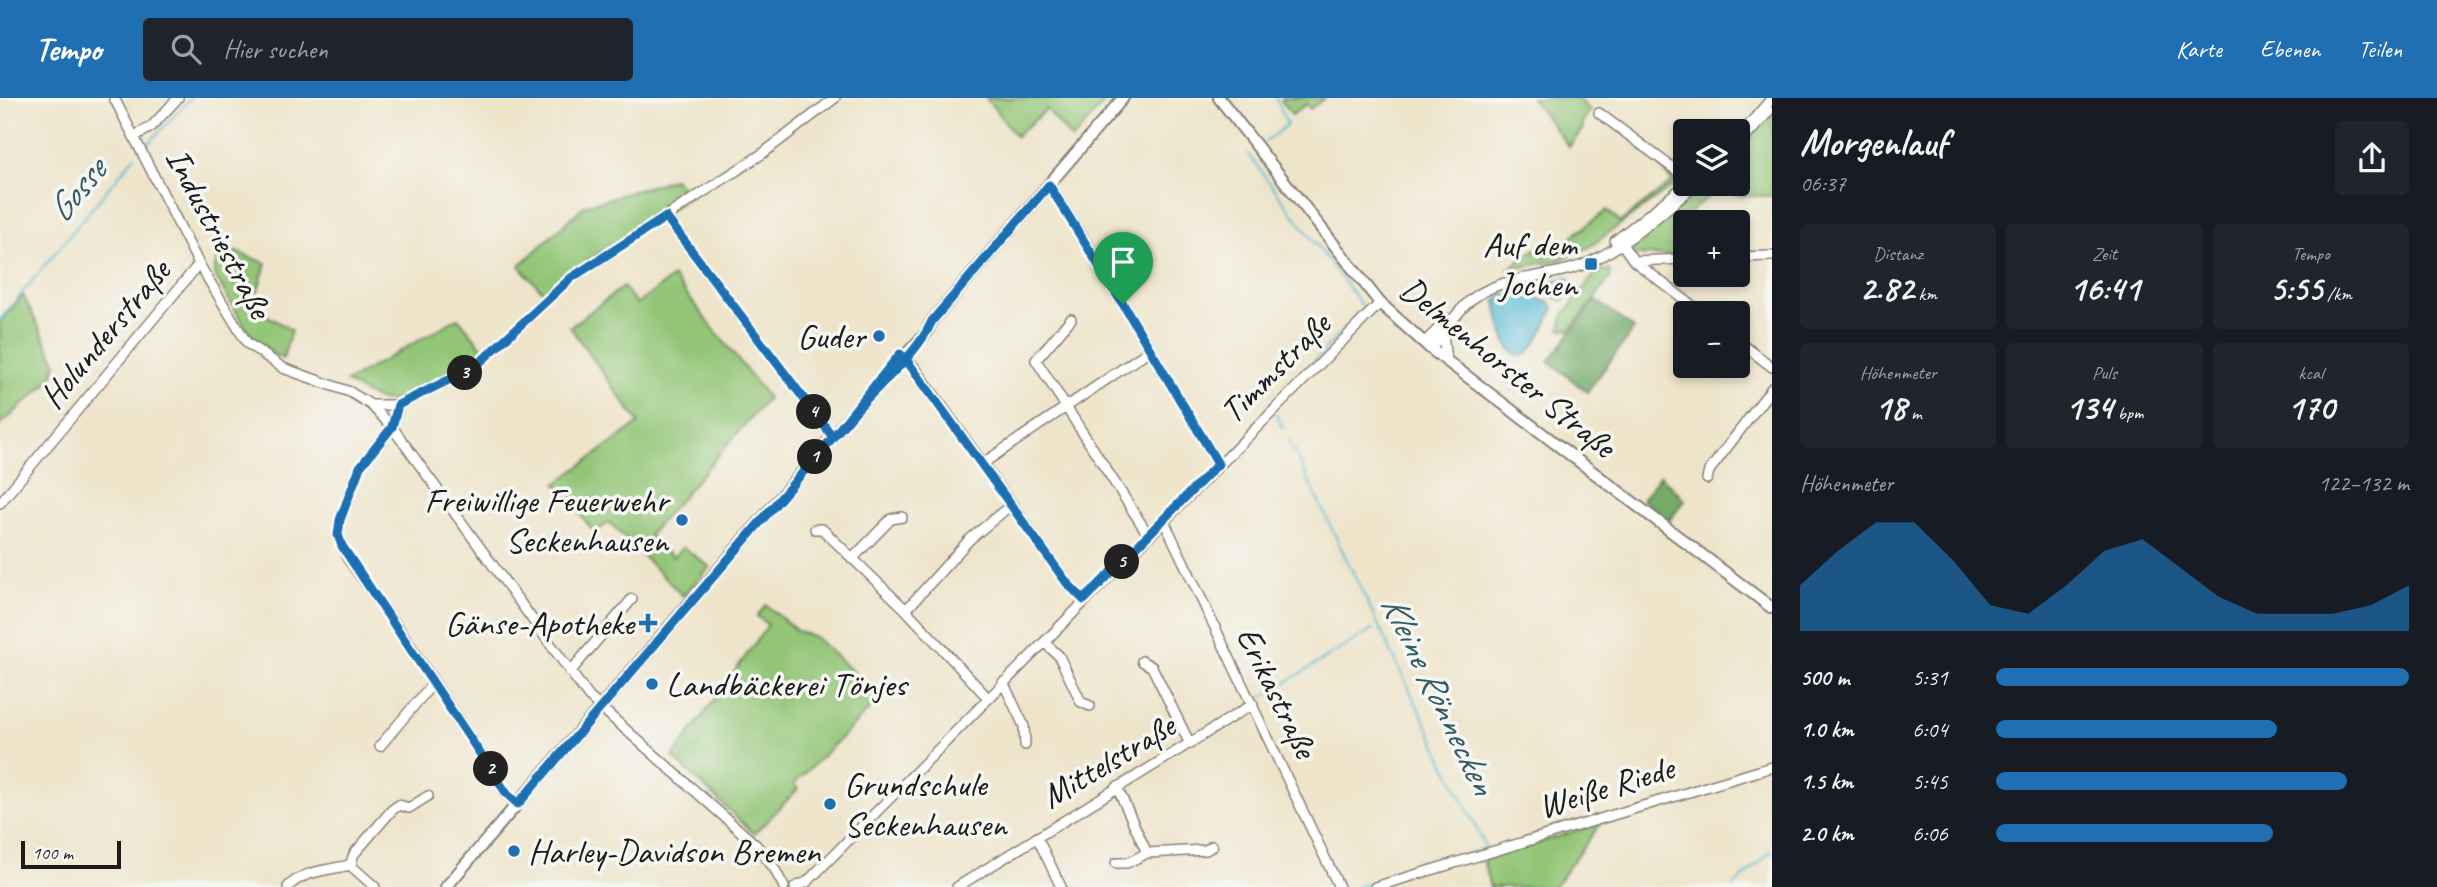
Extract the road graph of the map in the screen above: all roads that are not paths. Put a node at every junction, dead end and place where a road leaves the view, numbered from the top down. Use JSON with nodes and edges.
{"nodes":[{"id":1,"x":114,"y":98,"type":"edge"},
{"id":2,"x":178,"y":98,"type":"edge"},
{"id":3,"x":835,"y":98,"type":"edge"},
{"id":4,"x":1124,"y":98,"type":"edge"},
{"id":5,"x":1219,"y":98,"type":"edge"},
{"id":6,"x":1772,"y":98,"type":"edge"},
{"id":7,"x":1772,"y":108,"type":"edge"},
{"id":8,"x":1599,"y":113,"type":"dead end"},
{"id":9,"x":1750,"y":124,"type":"edge"},
{"id":10,"x":1750,"y":133,"type":"edge"},
{"id":11,"x":135,"y":136,"type":"junction"},
{"id":12,"x":1673,"y":168,"type":"edge"},
{"id":13,"x":1049,"y":185,"type":"junction"},
{"id":14,"x":1674,"y":196,"type":"edge"},
{"id":15,"x":1682,"y":196,"type":"edge"},
{"id":16,"x":666,"y":217,"type":"junction"},
{"id":17,"x":1620,"y":241,"type":"junction"},
{"id":18,"x":1772,"y":256,"type":"edge"},
{"id":19,"x":1750,"y":257,"type":"edge"},
{"id":20,"x":1673,"y":259,"type":"edge"},
{"id":21,"x":1634,"y":261,"type":"junction"},
{"id":22,"x":199,"y":264,"type":"junction"},
{"id":23,"x":1686,"y":301,"type":"edge"},
{"id":24,"x":1380,"y":303,"type":"junction"},
{"id":25,"x":1071,"y":319,"type":"dead end"},
{"id":26,"x":1443,"y":333,"type":"junction"},
{"id":27,"x":1428,"y":346,"type":"junction"},
{"id":28,"x":1150,"y":350,"type":"junction"},
{"id":29,"x":1750,"y":350,"type":"edge"},
{"id":30,"x":903,"y":356,"type":"junction"},
{"id":31,"x":1447,"y":361,"type":"junction"},
{"id":32,"x":1772,"y":367,"type":"edge"},
{"id":33,"x":1772,"y":388,"type":"edge"},
{"id":34,"x":371,"y":405,"type":"junction"},
{"id":35,"x":398,"y":405,"type":"junction"},
{"id":36,"x":1065,"y":406,"type":"junction"},
{"id":37,"x":392,"y":427,"type":"junction"},
{"id":38,"x":833,"y":437,"type":"junction"},
{"id":39,"x":982,"y":464,"type":"junction"},
{"id":40,"x":1218,"y":464,"type":"junction"},
{"id":41,"x":1707,"y":479,"type":"dead end"},
{"id":42,"x":0,"y":503,"type":"edge"},
{"id":43,"x":1012,"y":504,"type":"junction"},
{"id":44,"x":902,"y":517,"type":"dead end"},
{"id":45,"x":1164,"y":521,"type":"junction"},
{"id":46,"x":815,"y":529,"type":"dead end"},
{"id":47,"x":1149,"y":536,"type":"junction"},
{"id":48,"x":852,"y":559,"type":"junction"},
{"id":49,"x":632,"y":599,"type":"dead end"},
{"id":50,"x":1084,"y":600,"type":"junction"},
{"id":51,"x":1772,"y":608,"type":"edge"},
{"id":52,"x":905,"y":610,"type":"junction"},
{"id":53,"x":1044,"y":642,"type":"junction"},
{"id":54,"x":1142,"y":661,"type":"dead end"},
{"id":55,"x":570,"y":672,"type":"junction"},
{"id":56,"x":434,"y":682,"type":"junction"},
{"id":57,"x":1003,"y":682,"type":"junction"},
{"id":58,"x":988,"y":698,"type":"junction"},
{"id":59,"x":1253,"y":704,"type":"junction"},
{"id":60,"x":1090,"y":706,"type":"dead end"},
{"id":61,"x":600,"y":708,"type":"junction"},
{"id":62,"x":1190,"y":744,"type":"junction"},
{"id":63,"x":1025,"y":745,"type":"dead end"},
{"id":64,"x":380,"y":746,"type":"dead end"},
{"id":65,"x":1772,"y":767,"type":"edge"},
{"id":66,"x":1117,"y":787,"type":"junction"},
{"id":67,"x":428,"y":796,"type":"dead end"},
{"id":68,"x":518,"y":804,"type":"junction"},
{"id":69,"x":1037,"y":837,"type":"junction"},
{"id":70,"x":1212,"y":846,"type":"dead end"},
{"id":71,"x":1147,"y":853,"type":"junction"},
{"id":72,"x":1116,"y":863,"type":"dead end"},
{"id":73,"x":350,"y":865,"type":"junction"},
{"id":74,"x":288,"y":887,"type":"edge"},
{"id":75,"x":375,"y":887,"type":"edge"},
{"id":76,"x":446,"y":887,"type":"edge"},
{"id":77,"x":784,"y":887,"type":"edge"},
{"id":78,"x":795,"y":887,"type":"edge"},
{"id":79,"x":957,"y":887,"type":"edge"},
{"id":80,"x":1061,"y":887,"type":"edge"},
{"id":81,"x":1339,"y":887,"type":"edge"},
{"id":82,"x":1375,"y":887,"type":"edge"}],
"edges":[{"from":1,"to":11,"type":"street","name":"Industriestraße"},
{"from":2,"to":11,"type":"street"},
{"from":3,"to":16,"type":"street"},
{"from":4,"to":13,"type":"main road"},
{"from":5,"to":24,"type":"main road","name":"Delmenhorster Straße"},
{"from":6,"to":9,"type":"street"},
{"from":7,"to":10,"type":"street"},
{"from":8,"to":12,"type":"street"},
{"from":11,"to":22,"type":"street","name":"Industriestraße"},
{"from":13,"to":28,"type":"street"},
{"from":13,"to":30,"type":"main road"},
{"from":14,"to":17,"type":"street"},
{"from":15,"to":17,"type":"street"},
{"from":16,"to":35,"type":"street"},
{"from":16,"to":38,"type":"street"},
{"from":17,"to":21,"type":"street"},
{"from":17,"to":26,"type":"street"},
{"from":17,"to":27,"type":"street"},
{"from":18,"to":19,"type":"street"},
{"from":20,"to":21,"type":"street"},
{"from":21,"to":23,"type":"street"},
{"from":22,"to":34,"type":"street","name":"Industriestraße"},
{"from":22,"to":42,"type":"street","name":"Holunderstraße"},
{"from":24,"to":27,"type":"main road","name":"Delmenhorster Straße"},
{"from":24,"to":40,"type":"street","name":"Timmstraße"},
{"from":25,"to":36,"type":"street"},
{"from":26,"to":27,"type":"street"},
{"from":26,"to":31,"type":"street"},
{"from":27,"to":31,"type":"main road","name":"Delmenhorster Straße"},
{"from":28,"to":36,"type":"street"},
{"from":28,"to":40,"type":"street"},
{"from":29,"to":32,"type":"street"},
{"from":30,"to":38,"type":"main road"},
{"from":30,"to":39,"type":"street"},
{"from":31,"to":51,"type":"main road","name":"Delmenhorster Straße"},
{"from":33,"to":41,"type":"street"},
{"from":34,"to":35,"type":"street"},
{"from":34,"to":37,"type":"street","name":"Industriestraße"},
{"from":35,"to":37,"type":"street"},
{"from":36,"to":39,"type":"street"},
{"from":36,"to":47,"type":"street"},
{"from":37,"to":55,"type":"street","name":"Industriestraße"},
{"from":37,"to":56,"type":"street"},
{"from":38,"to":61,"type":"main road"},
{"from":39,"to":43,"type":"street"},
{"from":40,"to":45,"type":"street","name":"Timmstraße"},
{"from":43,"to":50,"type":"street"},
{"from":43,"to":52,"type":"street"},
{"from":44,"to":48,"type":"street"},
{"from":45,"to":47,"type":"street","name":"Timmstraße"},
{"from":45,"to":59,"type":"street","name":"Erikastraße"},
{"from":46,"to":48,"type":"street"},
{"from":47,"to":50,"type":"street","name":"Timmstraße"},
{"from":48,"to":52,"type":"street"},
{"from":49,"to":55,"type":"street"},
{"from":50,"to":53,"type":"street","name":"Timmstraße"},
{"from":52,"to":58,"type":"street"},
{"from":53,"to":57,"type":"street","name":"Timmstraße"},
{"from":53,"to":60,"type":"street"},
{"from":54,"to":62,"type":"street"},
{"from":55,"to":61,"type":"street","name":"Industriestraße"},
{"from":56,"to":64,"type":"street"},
{"from":56,"to":68,"type":"street"},
{"from":57,"to":58,"type":"street","name":"Timmstraße"},
{"from":57,"to":63,"type":"street"},
{"from":58,"to":78,"type":"street","name":"Timmstraße"},
{"from":59,"to":62,"type":"street","name":"Mittelstraße"},
{"from":59,"to":81,"type":"street","name":"Erikastraße"},
{"from":61,"to":68,"type":"main road"},
{"from":61,"to":77,"type":"street","name":"Industriestraße"},
{"from":62,"to":66,"type":"street","name":"Mittelstraße"},
{"from":65,"to":82,"type":"street","name":"Weiße Riede"},
{"from":66,"to":69,"type":"street","name":"Mittelstraße"},
{"from":66,"to":71,"type":"street"},
{"from":67,"to":73,"type":"street"},
{"from":68,"to":76,"type":"main road"},
{"from":69,"to":79,"type":"street","name":"Mittelstraße"},
{"from":69,"to":80,"type":"street"},
{"from":70,"to":71,"type":"street"},
{"from":71,"to":72,"type":"street"},
{"from":73,"to":74,"type":"street"},
{"from":73,"to":75,"type":"street"}]}
